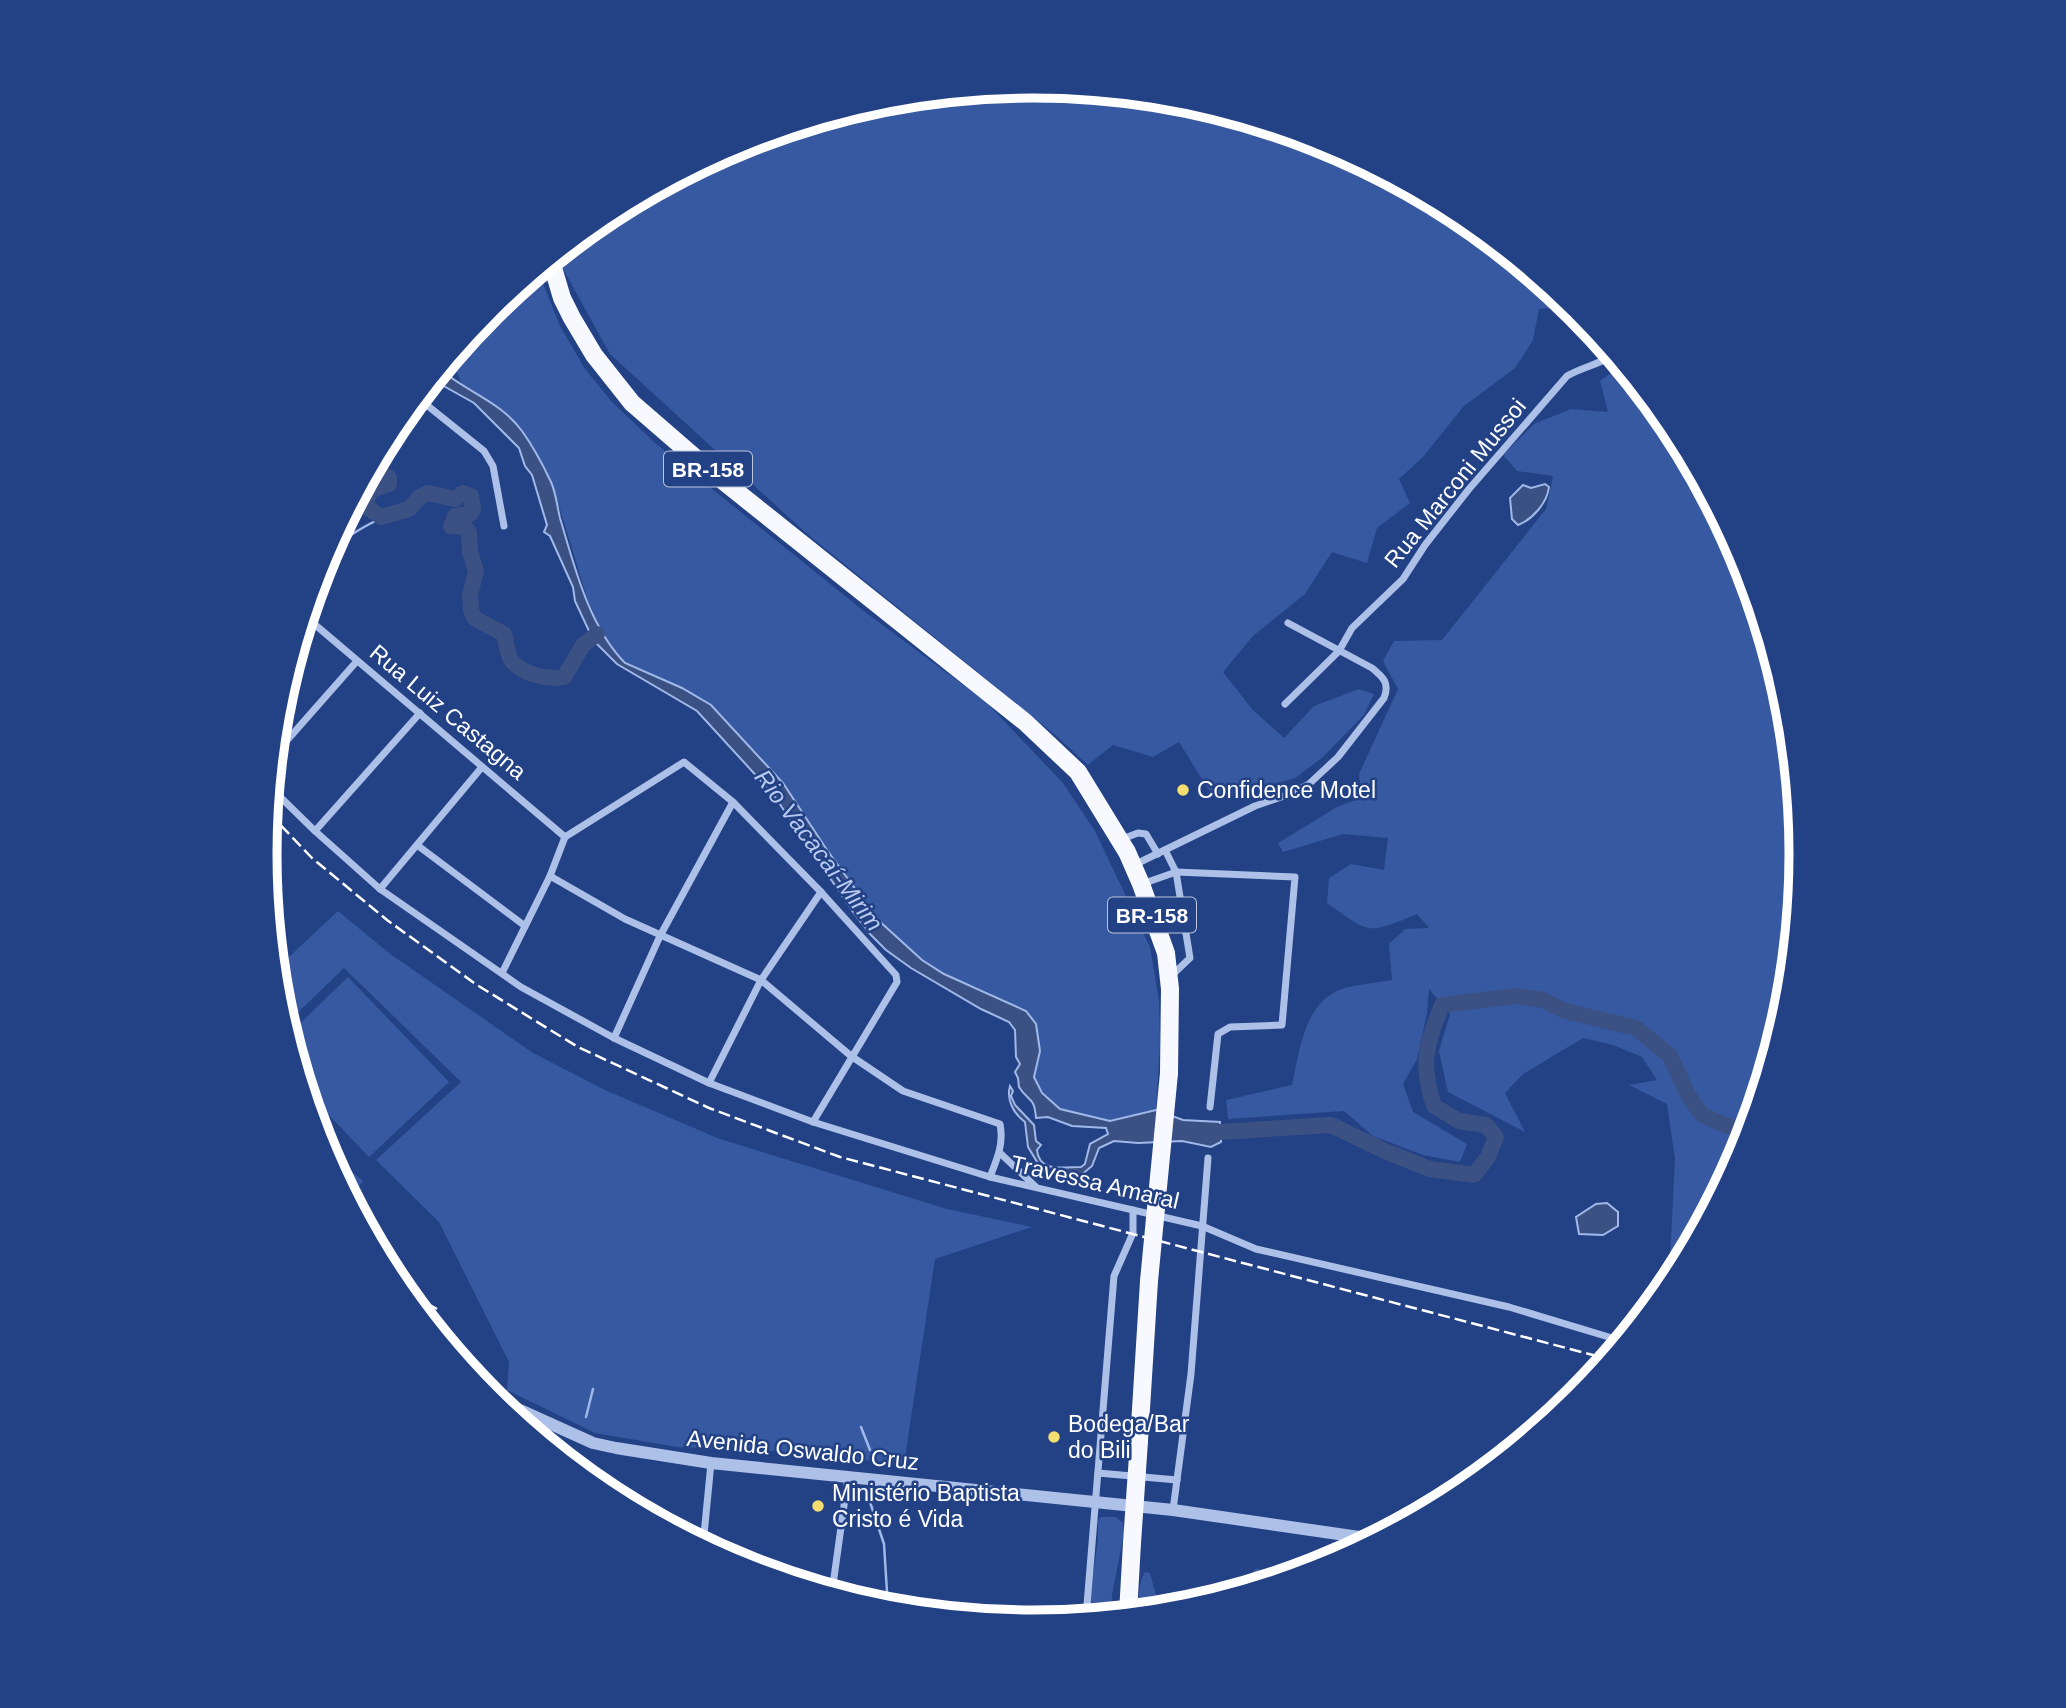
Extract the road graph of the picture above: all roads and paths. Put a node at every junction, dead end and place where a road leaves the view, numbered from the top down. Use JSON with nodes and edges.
{"nodes":[{"id":1,"x":554,"y":270,"type":"edge"},
{"id":2,"x":1605,"y":361,"type":"edge"},
{"id":3,"x":426,"y":404,"type":"edge"},
{"id":4,"x":504,"y":526,"type":"dead end"},
{"id":5,"x":313,"y":623,"type":"edge"},
{"id":6,"x":1288,"y":623,"type":"dead end"},
{"id":7,"x":1339,"y":651,"type":"junction"},
{"id":8,"x":357,"y":661,"type":"junction"},
{"id":9,"x":1285,"y":704,"type":"dead end"},
{"id":10,"x":419,"y":713,"type":"junction"},
{"id":11,"x":285,"y":742,"type":"edge"},
{"id":12,"x":482,"y":767,"type":"junction"},
{"id":13,"x":280,"y":796,"type":"edge"},
{"id":14,"x":733,"y":802,"type":"junction"},
{"id":15,"x":315,"y":831,"type":"junction"},
{"id":16,"x":565,"y":837,"type":"junction"},
{"id":17,"x":1121,"y":839,"type":"junction"},
{"id":18,"x":417,"y":845,"type":"junction"},
{"id":19,"x":1161,"y":852,"type":"junction"},
{"id":20,"x":1133,"y":865,"type":"junction"},
{"id":21,"x":1176,"y":872,"type":"junction"},
{"id":22,"x":550,"y":876,"type":"junction"},
{"id":23,"x":1142,"y":884,"type":"junction"},
{"id":24,"x":380,"y":889,"type":"junction"},
{"id":25,"x":821,"y":892,"type":"junction"},
{"id":26,"x":525,"y":926,"type":"junction"},
{"id":27,"x":660,"y":936,"type":"junction"},
{"id":28,"x":502,"y":973,"type":"junction"},
{"id":29,"x":1169,"y":978,"type":"junction"},
{"id":30,"x":761,"y":980,"type":"junction"},
{"id":31,"x":614,"y":1038,"type":"junction"},
{"id":32,"x":851,"y":1056,"type":"junction"},
{"id":33,"x":709,"y":1083,"type":"junction"},
{"id":34,"x":1210,"y":1107,"type":"dead end"},
{"id":35,"x":813,"y":1122,"type":"junction"},
{"id":36,"x":1000,"y":1153,"type":"junction"},
{"id":37,"x":1208,"y":1158,"type":"dead end"},
{"id":38,"x":989,"y":1177,"type":"junction"},
{"id":39,"x":1038,"y":1188,"type":"junction"},
{"id":40,"x":1133,"y":1210,"type":"junction"},
{"id":41,"x":1202,"y":1226,"type":"junction"},
{"id":42,"x":1612,"y":1339,"type":"edge"},
{"id":43,"x":538,"y":1425,"type":"edge"},
{"id":44,"x":711,"y":1463,"type":"junction"},
{"id":45,"x":1098,"y":1473,"type":"junction"},
{"id":46,"x":848,"y":1477,"type":"junction"},
{"id":47,"x":1177,"y":1480,"type":"junction"},
{"id":48,"x":1095,"y":1502,"type":"junction"},
{"id":49,"x":1173,"y":1510,"type":"junction"},
{"id":50,"x":704,"y":1534,"type":"edge"},
{"id":51,"x":1357,"y":1537,"type":"edge"},
{"id":52,"x":833,"y":1583,"type":"edge"},
{"id":53,"x":1128,"y":1604,"type":"edge"},
{"id":54,"x":1087,"y":1608,"type":"edge"}],
"edges":[{"from":1,"to":17,"type":"highway","number":"BR-158"},
{"from":2,"to":7,"type":"street","name":"Rua Marconi Mussoi"},
{"from":3,"to":4,"type":"street"},
{"from":5,"to":8,"type":"street","name":"Rua Luiz Castagna"},
{"from":6,"to":7,"type":"street"},
{"from":7,"to":9,"type":"street","name":"Rua Marconi Mussoi"},
{"from":7,"to":19,"type":"street"},
{"from":8,"to":10,"type":"street","name":"Rua Luiz Castagna"},
{"from":8,"to":11,"type":"street"},
{"from":10,"to":12,"type":"street","name":"Rua Luiz Castagna"},
{"from":10,"to":15,"type":"street"},
{"from":12,"to":16,"type":"street","name":"Rua Luiz Castagna"},
{"from":12,"to":18,"type":"street"},
{"from":13,"to":15,"type":"street"},
{"from":14,"to":16,"type":"street"},
{"from":14,"to":25,"type":"street"},
{"from":14,"to":27,"type":"street"},
{"from":15,"to":24,"type":"street"},
{"from":16,"to":22,"type":"street"},
{"from":17,"to":19,"type":"street"},
{"from":17,"to":20,"type":"highway","number":"BR-158"},
{"from":18,"to":24,"type":"street"},
{"from":18,"to":26,"type":"street"},
{"from":19,"to":20,"type":"street"},
{"from":19,"to":21,"type":"street"},
{"from":20,"to":23,"type":"highway","number":"BR-158"},
{"from":21,"to":23,"type":"street"},
{"from":21,"to":29,"type":"street"},
{"from":21,"to":34,"type":"street"},
{"from":22,"to":26,"type":"street"},
{"from":22,"to":27,"type":"street","name":"Travessa Amaral"},
{"from":23,"to":29,"type":"highway","number":"BR-158"},
{"from":24,"to":28,"type":"street"},
{"from":25,"to":30,"type":"street"},
{"from":25,"to":32,"type":"street"},
{"from":26,"to":28,"type":"street"},
{"from":27,"to":30,"type":"street","name":"Travessa Amaral"},
{"from":27,"to":31,"type":"street"},
{"from":28,"to":31,"type":"street"},
{"from":29,"to":53,"type":"highway","number":"BR-158","bridge":true},
{"from":30,"to":32,"type":"street","name":"Travessa Amaral"},
{"from":30,"to":33,"type":"street"},
{"from":31,"to":33,"type":"street"},
{"from":32,"to":35,"type":"street"},
{"from":32,"to":36,"type":"street","name":"Travessa Amaral"},
{"from":33,"to":35,"type":"street"},
{"from":35,"to":38,"type":"street"},
{"from":36,"to":38,"type":"street","name":"Travessa Amaral"},
{"from":36,"to":39,"type":"street"},
{"from":37,"to":41,"type":"street"},
{"from":38,"to":39,"type":"street","name":"Travessa Amaral"},
{"from":39,"to":40,"type":"street","name":"Travessa Amaral"},
{"from":40,"to":41,"type":"street","name":"Travessa Amaral"},
{"from":40,"to":45,"type":"street"},
{"from":41,"to":42,"type":"street","name":"Travessa Amaral"},
{"from":41,"to":47,"type":"street"},
{"from":43,"to":44,"type":"street","name":"Avenida Oswaldo Cruz"},
{"from":44,"to":46,"type":"street","name":"Avenida Oswaldo Cruz"},
{"from":44,"to":50,"type":"street"},
{"from":45,"to":47,"type":"street"},
{"from":45,"to":48,"type":"street"},
{"from":46,"to":48,"type":"street","name":"Avenida Oswaldo Cruz"},
{"from":46,"to":52,"type":"street"},
{"from":47,"to":49,"type":"street"},
{"from":48,"to":49,"type":"street","name":"Avenida Oswaldo Cruz"},
{"from":48,"to":54,"type":"street"},
{"from":49,"to":51,"type":"street","name":"Avenida Oswaldo Cruz"}]}
